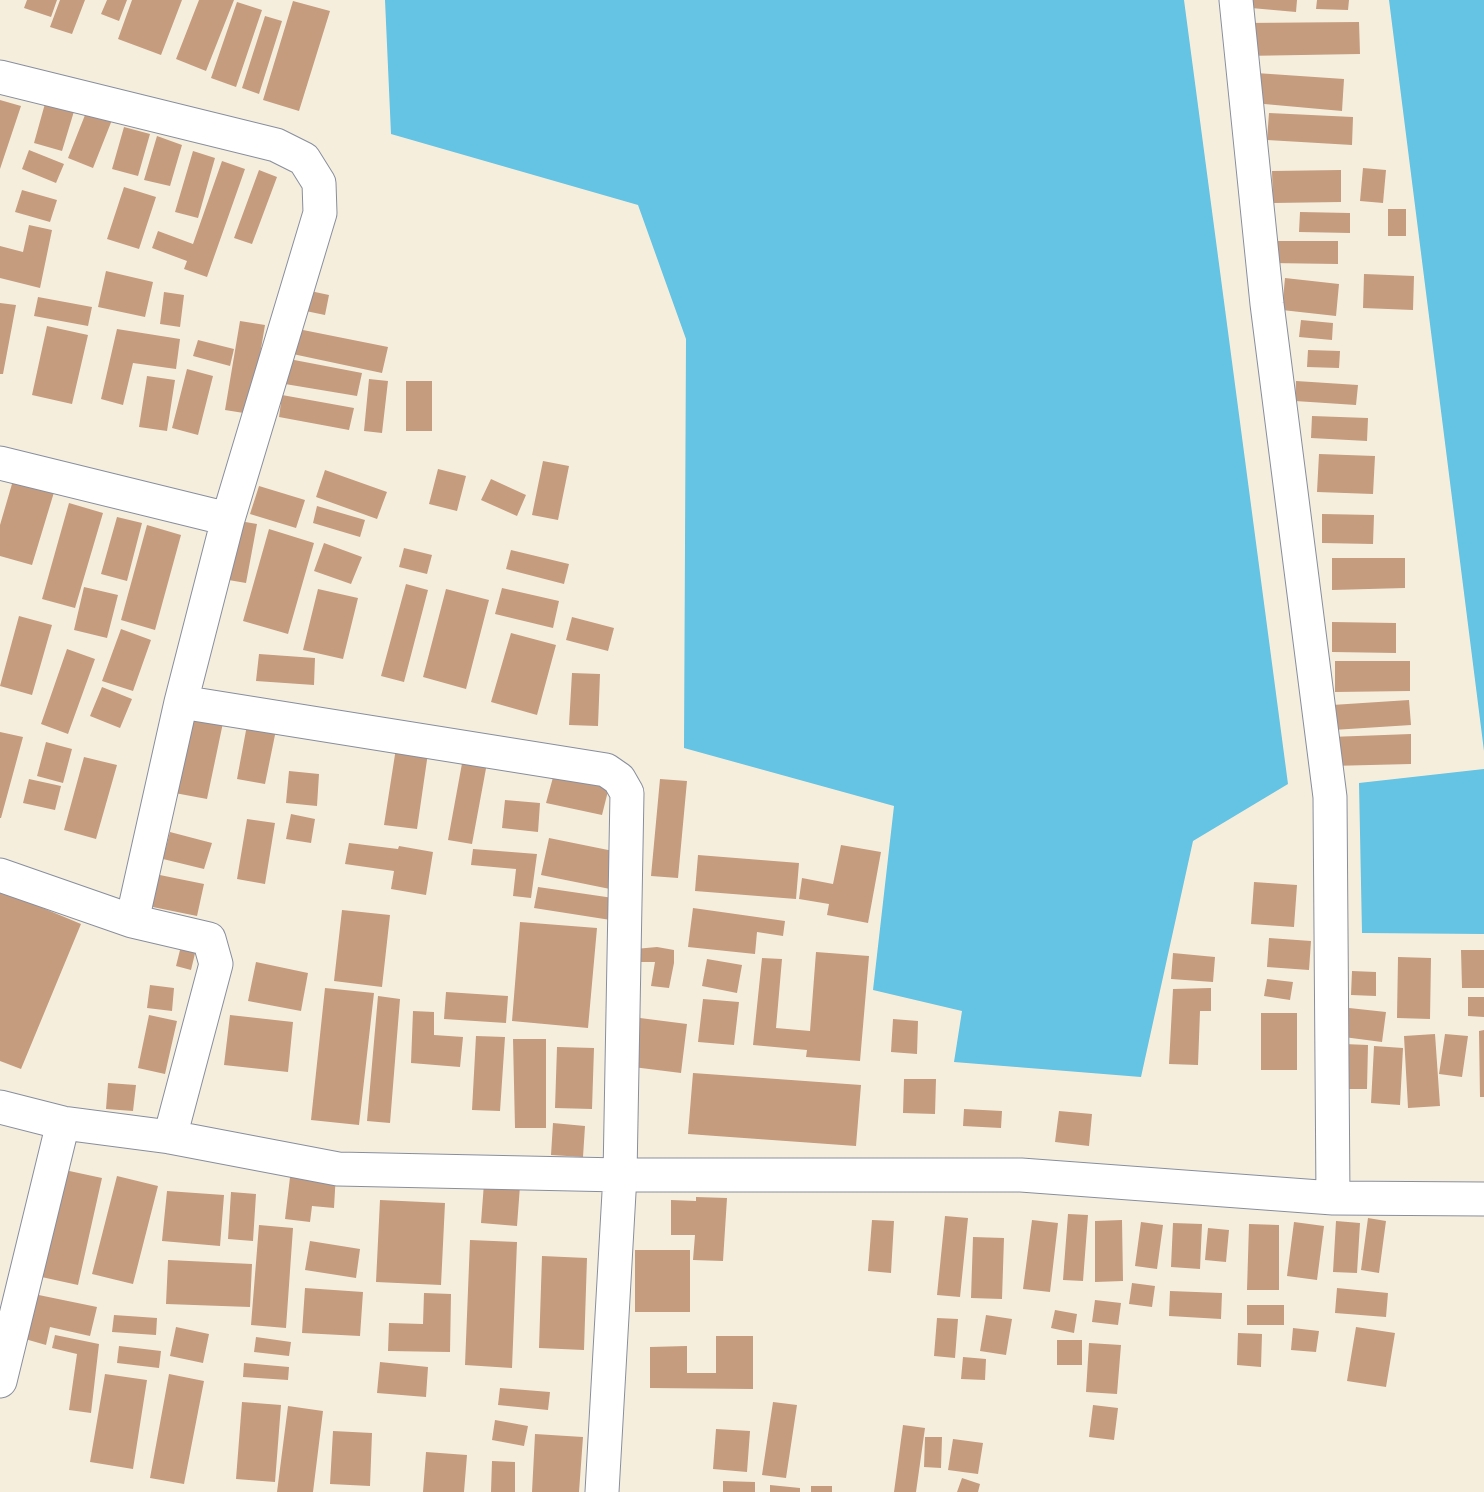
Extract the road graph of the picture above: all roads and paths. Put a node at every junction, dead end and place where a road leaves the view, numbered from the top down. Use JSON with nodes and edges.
{"nodes":[{"id":1,"x":1236,"y":0,"type":"edge"},
{"id":2,"x":0,"y":78,"type":"edge"},
{"id":3,"x":0,"y":463,"type":"edge"},
{"id":4,"x":228,"y":519,"type":"junction"},
{"id":5,"x":182,"y":702,"type":"junction"},
{"id":6,"x":0,"y":875,"type":"edge"},
{"id":7,"x":132,"y":921,"type":"junction"},
{"id":8,"x":0,"y":1107,"type":"edge"},
{"id":9,"x":63,"y":1123,"type":"junction"},
{"id":10,"x":170,"y":1137,"type":"junction"},
{"id":11,"x":620,"y":1175,"type":"junction"},
{"id":12,"x":1333,"y":1198,"type":"junction"},
{"id":13,"x":1484,"y":1199,"type":"edge"},
{"id":14,"x":0,"y":1381,"type":"edge"},
{"id":15,"x":602,"y":1492,"type":"edge"}],
"edges":[{"from":1,"to":12,"type":"street"},
{"from":2,"to":4,"type":"street"},
{"from":3,"to":4,"type":"street"},
{"from":4,"to":5,"type":"street"},
{"from":5,"to":7,"type":"street"},
{"from":5,"to":11,"type":"street"},
{"from":6,"to":7,"type":"street"},
{"from":7,"to":10,"type":"street"},
{"from":8,"to":9,"type":"street"},
{"from":9,"to":10,"type":"street"},
{"from":9,"to":14,"type":"street"},
{"from":10,"to":11,"type":"street"},
{"from":11,"to":12,"type":"street"},
{"from":11,"to":15,"type":"street"},
{"from":12,"to":13,"type":"street"}]}
